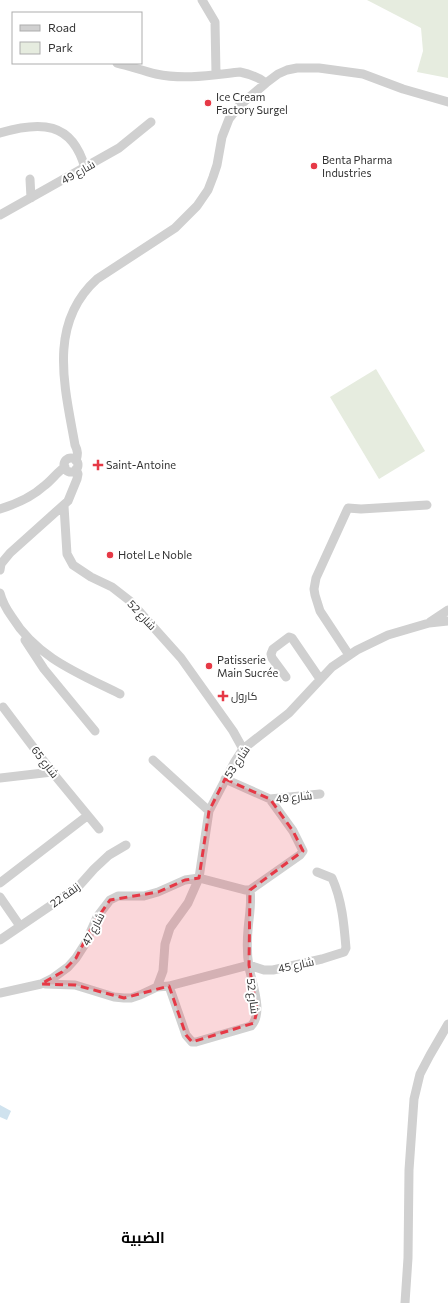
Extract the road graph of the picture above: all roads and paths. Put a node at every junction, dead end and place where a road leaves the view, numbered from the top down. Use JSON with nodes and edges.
{"nodes":[{"id":1,"x":202,"y":0,"type":"edge"},
{"id":2,"x":121,"y":64,"type":"edge"},
{"id":3,"x":216,"y":74,"type":"junction"},
{"id":4,"x":266,"y":83,"type":"junction"},
{"id":5,"x":448,"y":102,"type":"edge"},
{"id":6,"x":151,"y":122,"type":"dead end"},
{"id":7,"x":0,"y":132,"type":"edge"},
{"id":8,"x":85,"y":168,"type":"junction"},
{"id":9,"x":30,"y":179,"type":"dead end"},
{"id":10,"x":31,"y":198,"type":"junction"},
{"id":11,"x":0,"y":215,"type":"edge"},
{"id":12,"x":71,"y":466,"type":"junction"},
{"id":13,"x":427,"y":505,"type":"dead end"},
{"id":14,"x":64,"y":506,"type":"junction"},
{"id":15,"x":0,"y":509,"type":"edge"},
{"id":16,"x":0,"y":570,"type":"edge"},
{"id":17,"x":0,"y":593,"type":"edge"},
{"id":18,"x":448,"y":610,"type":"edge"},
{"id":19,"x":447,"y":621,"type":"edge"},
{"id":20,"x":429,"y":623,"type":"junction"},
{"id":21,"x":19,"y":630,"type":"junction"},
{"id":22,"x":349,"y":655,"type":"junction"},
{"id":23,"x":286,"y":677,"type":"dead end"},
{"id":24,"x":320,"y":679,"type":"junction"},
{"id":25,"x":120,"y":694,"type":"dead end"},
{"id":26,"x":3,"y":707,"type":"dead end"},
{"id":27,"x":95,"y":731,"type":"dead end"},
{"id":28,"x":233,"y":731,"type":"junction"},
{"id":29,"x":250,"y":742,"type":"junction"},
{"id":30,"x":243,"y":749,"type":"junction"},
{"id":31,"x":153,"y":760,"type":"dead end"},
{"id":32,"x":52,"y":772,"type":"junction"},
{"id":33,"x":0,"y":778,"type":"edge"},
{"id":34,"x":225,"y":779,"type":"junction"},
{"id":35,"x":320,"y":794,"type":"dead end"},
{"id":36,"x":270,"y":799,"type":"junction"},
{"id":37,"x":209,"y":811,"type":"junction"},
{"id":38,"x":87,"y":816,"type":"junction"},
{"id":39,"x":99,"y":830,"type":"dead end"},
{"id":40,"x":126,"y":845,"type":"dead end"},
{"id":41,"x":317,"y":872,"type":"dead end"},
{"id":42,"x":199,"y":878,"type":"junction"},
{"id":43,"x":0,"y":883,"type":"edge"},
{"id":44,"x":250,"y":890,"type":"junction"},
{"id":45,"x":0,"y":897,"type":"edge"},
{"id":46,"x":20,"y":926,"type":"junction"},
{"id":47,"x":0,"y":940,"type":"edge"},
{"id":48,"x":249,"y":965,"type":"junction"},
{"id":49,"x":41,"y":984,"type":"junction"},
{"id":50,"x":169,"y":986,"type":"junction"},
{"id":51,"x":157,"y":987,"type":"junction"},
{"id":52,"x":0,"y":993,"type":"edge"},
{"id":53,"x":448,"y":1024,"type":"edge"},
{"id":54,"x":405,"y":1303,"type":"edge"}],
"edges":[{"from":1,"to":3,"type":"street"},
{"from":2,"to":3,"type":"street"},
{"from":3,"to":4,"type":"street"},
{"from":4,"to":5,"type":"street"},
{"from":4,"to":12,"type":"street"},
{"from":6,"to":8,"type":"street","name":"شارع 49"},
{"from":7,"to":8,"type":"street"},
{"from":8,"to":10,"type":"street","name":"شارع 49"},
{"from":9,"to":10,"type":"street"},
{"from":10,"to":11,"type":"street","name":"شارع 49"},
{"from":12,"to":14,"type":"street"},
{"from":12,"to":15,"type":"street"},
{"from":13,"to":22,"type":"street"},
{"from":14,"to":16,"type":"street"},
{"from":14,"to":28,"type":"street","name":"شارع 52"},
{"from":17,"to":21,"type":"street"},
{"from":18,"to":20,"type":"street","name":"شارع 53"},
{"from":19,"to":20,"type":"street","name":"شارع 53"},
{"from":20,"to":22,"type":"street","name":"شارع 53"},
{"from":21,"to":25,"type":"street"},
{"from":21,"to":27,"type":"street"},
{"from":22,"to":24,"type":"street","name":"شارع 53"},
{"from":23,"to":24,"type":"street"},
{"from":24,"to":29,"type":"street","name":"شارع 53"},
{"from":26,"to":32,"type":"street","name":"شارع 65"},
{"from":28,"to":29,"type":"street","name":"شارع 52"},
{"from":28,"to":30,"type":"street","name":"شارع 52"},
{"from":29,"to":30,"type":"street","name":"شارع 53"},
{"from":30,"to":34,"type":"street","name":"شارع 53"},
{"from":31,"to":37,"type":"street"},
{"from":32,"to":33,"type":"street"},
{"from":32,"to":38,"type":"street","name":"شارع 65"},
{"from":34,"to":36,"type":"street","name":"شارع 49"},
{"from":34,"to":37,"type":"street","name":"شارع 53"},
{"from":35,"to":36,"type":"street","name":"شارع 49"},
{"from":36,"to":44,"type":"street"},
{"from":37,"to":42,"type":"street","name":"شارع 53"},
{"from":38,"to":39,"type":"street","name":"شارع 65"},
{"from":38,"to":43,"type":"street"},
{"from":40,"to":46,"type":"street","name":"زنقة 22"},
{"from":41,"to":48,"type":"street","name":"شارع 45"},
{"from":42,"to":44,"type":"street"},
{"from":42,"to":49,"type":"street","name":"شارع 47"},
{"from":42,"to":51,"type":"street","name":"شارع 53"},
{"from":44,"to":48,"type":"street","name":"شارع 52"},
{"from":45,"to":46,"type":"street"},
{"from":46,"to":47,"type":"street","name":"زنقة 22"},
{"from":48,"to":50,"type":"street","name":"شارع 45"},
{"from":48,"to":50,"type":"street","name":"شارع 52"},
{"from":49,"to":51,"type":"street","name":"شارع 45"},
{"from":49,"to":52,"type":"street"},
{"from":50,"to":51,"type":"street","name":"شارع 45"},
{"from":53,"to":54,"type":"street"}]}
